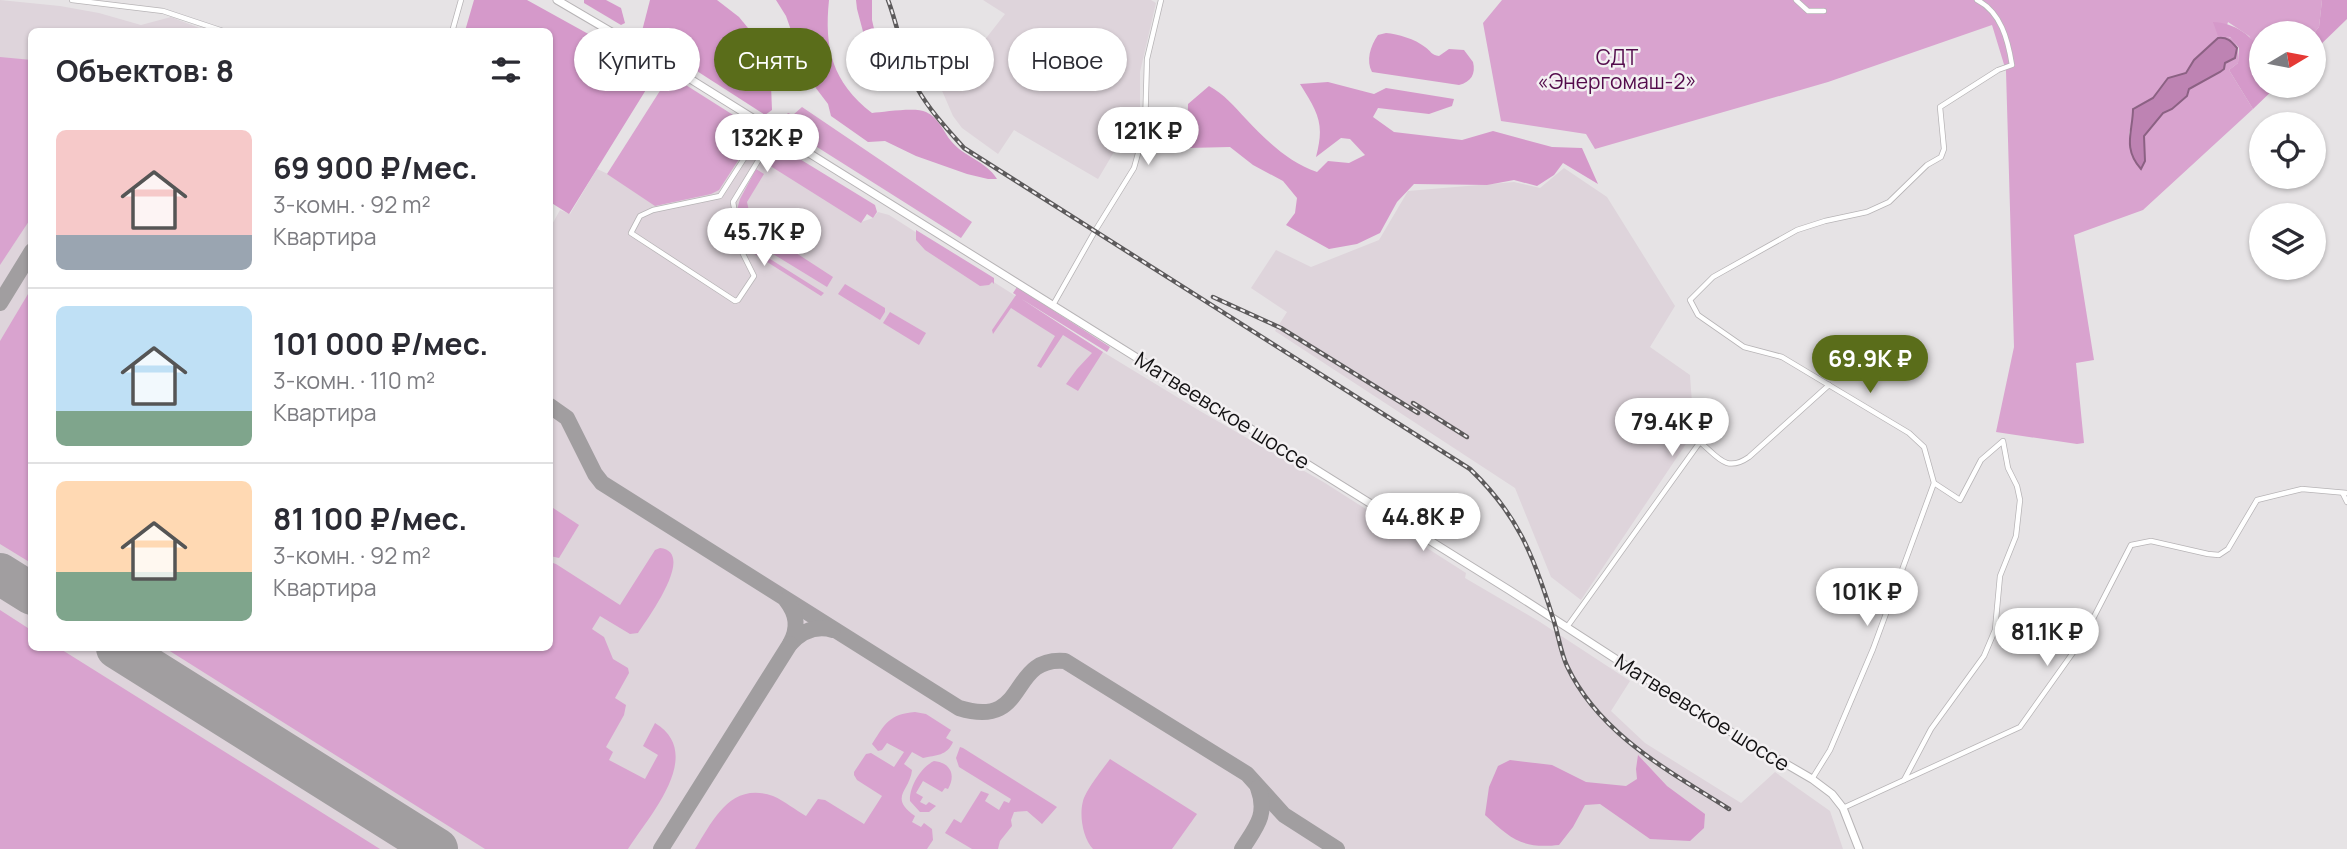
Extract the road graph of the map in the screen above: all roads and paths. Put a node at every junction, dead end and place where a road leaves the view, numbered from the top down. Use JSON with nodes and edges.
{"nodes":[{"id":1,"x":72,"y":0,"type":"edge"},
{"id":2,"x":461,"y":0,"type":"edge"},
{"id":3,"x":557,"y":0,"type":"edge"},
{"id":4,"x":1161,"y":0,"type":"edge"},
{"id":5,"x":1796,"y":0,"type":"edge"},
{"id":6,"x":1977,"y":0,"type":"edge"},
{"id":7,"x":1824,"y":11,"type":"dead end"},
{"id":8,"x":214,"y":28,"type":"edge"},
{"id":9,"x":453,"y":28,"type":"edge"},
{"id":10,"x":765,"y":126,"type":"junction"},
{"id":11,"x":775,"y":133,"type":"junction"},
{"id":12,"x":1053,"y":306,"type":"junction"},
{"id":13,"x":1829,"y":385,"type":"junction"},
{"id":14,"x":1934,"y":483,"type":"junction"},
{"id":15,"x":2345,"y":493,"type":"edge"},
{"id":16,"x":2347,"y":502,"type":"edge"},
{"id":17,"x":1567,"y":628,"type":"junction"},
{"id":18,"x":1812,"y":779,"type":"junction"},
{"id":19,"x":1903,"y":780,"type":"junction"},
{"id":20,"x":1843,"y":808,"type":"junction"},
{"id":21,"x":1859,"y":849,"type":"edge"}],
"edges":[{"from":1,"to":8,"type":"street"},
{"from":2,"to":9,"type":"street"},
{"from":3,"to":10,"type":"main road","name":"Матвеевское шоссе"},
{"from":4,"to":12,"type":"street"},
{"from":5,"to":7,"type":"street"},
{"from":6,"to":13,"type":"street"},
{"from":10,"to":11,"type":"main road","name":"Матвеевское шоссе"},
{"from":10,"to":11,"type":"street"},
{"from":11,"to":12,"type":"main road","name":"Матвеевское шоссе"},
{"from":12,"to":17,"type":"main road","name":"Матвеевское шоссе"},
{"from":13,"to":14,"type":"street"},
{"from":13,"to":17,"type":"street"},
{"from":14,"to":18,"type":"street"},
{"from":14,"to":19,"type":"street"},
{"from":15,"to":16,"type":"street"},
{"from":15,"to":19,"type":"street"},
{"from":17,"to":18,"type":"main road","name":"Матвеевское шоссе"},
{"from":18,"to":20,"type":"main road","name":"Матвеевское шоссе"},
{"from":19,"to":20,"type":"street"},
{"from":20,"to":21,"type":"main road","name":"Матвеевское шоссе"}]}
